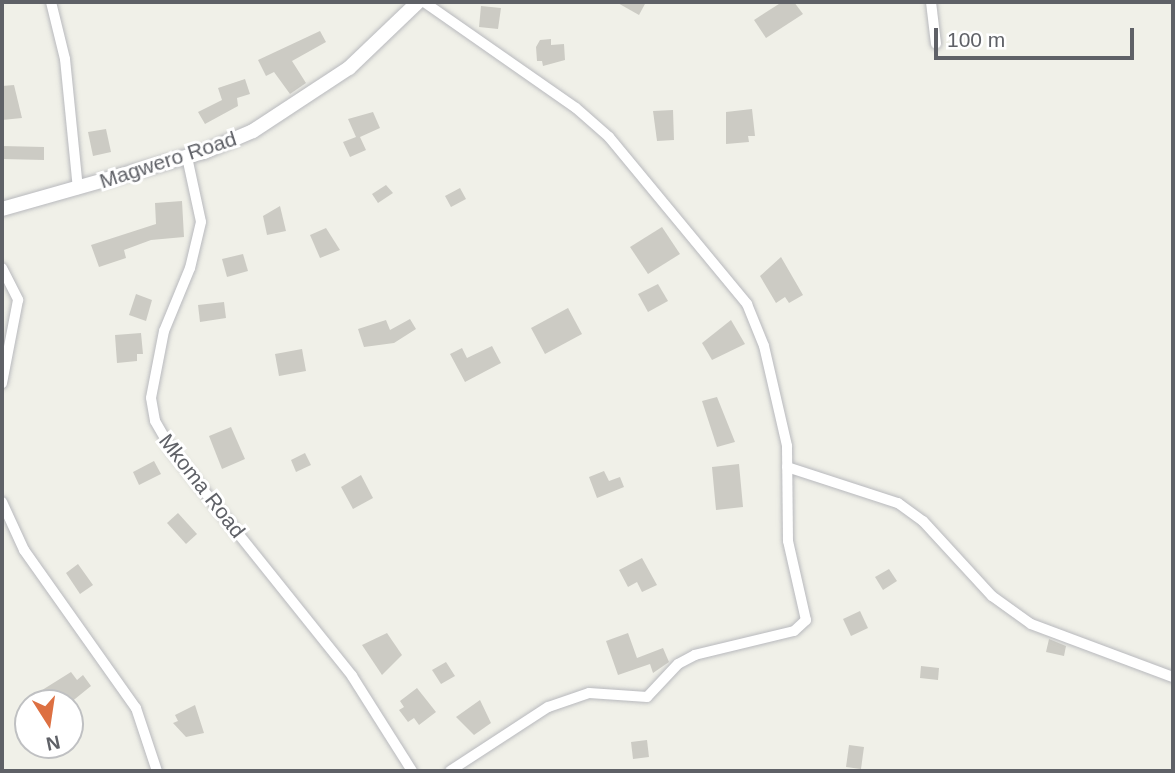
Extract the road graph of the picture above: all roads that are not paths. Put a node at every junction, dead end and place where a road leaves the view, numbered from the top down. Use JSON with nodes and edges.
{"nodes":[{"id":1,"x":51,"y":2,"type":"edge"},
{"id":2,"x":418,"y":2,"type":"edge"},
{"id":3,"x":424,"y":2,"type":"edge"},
{"id":4,"x":931,"y":2,"type":"edge"},
{"id":5,"x":936,"y":44,"type":"dead end"},
{"id":6,"x":187,"y":157,"type":"junction"},
{"id":7,"x":78,"y":188,"type":"junction"},
{"id":8,"x":2,"y":209,"type":"edge"},
{"id":9,"x":2,"y":268,"type":"edge"},
{"id":10,"x":2,"y":383,"type":"edge"},
{"id":11,"x":787,"y":467,"type":"junction"},
{"id":12,"x":2,"y":502,"type":"edge"},
{"id":13,"x":1173,"y":677,"type":"edge"},
{"id":14,"x":157,"y":771,"type":"edge"},
{"id":15,"x":412,"y":771,"type":"edge"},
{"id":16,"x":450,"y":771,"type":"edge"}],
"edges":[{"from":1,"to":7,"type":"street"},
{"from":2,"to":6,"type":"street","name":"Magwero Road"},
{"from":3,"to":11,"type":"street"},
{"from":4,"to":5,"type":"street"},
{"from":6,"to":7,"type":"street","name":"Magwero Road"},
{"from":6,"to":15,"type":"street","name":"Mkoma Road"},
{"from":7,"to":8,"type":"street","name":"Magwero Road"},
{"from":9,"to":10,"type":"street"},
{"from":11,"to":13,"type":"street"},
{"from":11,"to":16,"type":"street"},
{"from":12,"to":14,"type":"street"}]}
